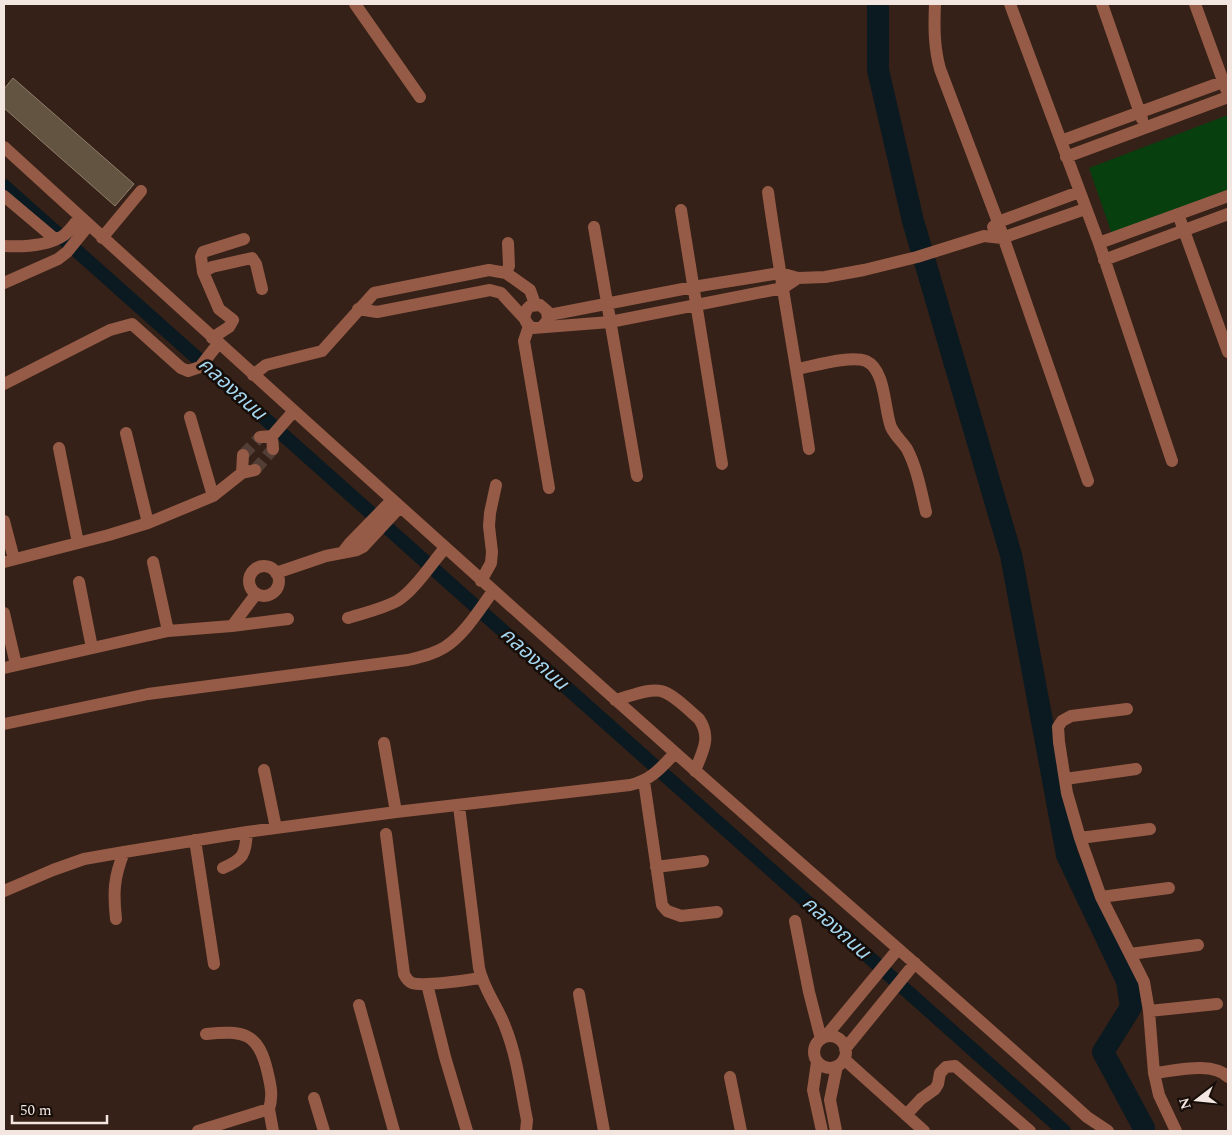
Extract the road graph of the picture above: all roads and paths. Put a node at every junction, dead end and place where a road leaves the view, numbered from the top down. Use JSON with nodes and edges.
{"nodes":[{"id":1,"x":355,"y":4,"type":"edge"},
{"id":2,"x":935,"y":4,"type":"edge"},
{"id":3,"x":1010,"y":4,"type":"edge"},
{"id":4,"x":1102,"y":4,"type":"edge"},
{"id":5,"x":1195,"y":4,"type":"edge"},
{"id":6,"x":1227,"y":85,"type":"edge"},
{"id":7,"x":420,"y":97,"type":"dead end"},
{"id":8,"x":1228,"y":98,"type":"edge"},
{"id":9,"x":1140,"y":112,"type":"junction"},
{"id":10,"x":1146,"y":128,"type":"junction"},
{"id":11,"x":1061,"y":141,"type":"junction"},
{"id":12,"x":4,"y":147,"type":"edge"},
{"id":13,"x":1066,"y":158,"type":"junction"},
{"id":14,"x":141,"y":191,"type":"dead end"},
{"id":15,"x":768,"y":192,"type":"dead end"},
{"id":16,"x":1079,"y":192,"type":"junction"},
{"id":17,"x":4,"y":196,"type":"edge"},
{"id":18,"x":1228,"y":196,"type":"edge"},
{"id":19,"x":1085,"y":209,"type":"junction"},
{"id":20,"x":681,"y":210,"type":"dead end"},
{"id":21,"x":1178,"y":214,"type":"junction"},
{"id":22,"x":1228,"y":214,"type":"edge"},
{"id":23,"x":998,"y":222,"type":"junction"},
{"id":24,"x":82,"y":224,"type":"junction"},
{"id":25,"x":594,"y":227,"type":"dead end"},
{"id":26,"x":1184,"y":230,"type":"junction"},
{"id":27,"x":984,"y":236,"type":"junction"},
{"id":28,"x":58,"y":238,"type":"junction"},
{"id":29,"x":102,"y":238,"type":"junction"},
{"id":30,"x":244,"y":238,"type":"dead end"},
{"id":31,"x":1002,"y":238,"type":"junction"},
{"id":32,"x":508,"y":243,"type":"dead end"},
{"id":33,"x":1099,"y":243,"type":"junction"},
{"id":34,"x":4,"y":246,"type":"edge"},
{"id":35,"x":1104,"y":260,"type":"junction"},
{"id":36,"x":203,"y":272,"type":"junction"},
{"id":37,"x":780,"y":272,"type":"junction"},
{"id":38,"x":506,"y":273,"type":"junction"},
{"id":39,"x":798,"y":278,"type":"junction"},
{"id":40,"x":4,"y":283,"type":"edge"},
{"id":41,"x":693,"y":287,"type":"junction"},
{"id":42,"x":783,"y":288,"type":"junction"},
{"id":43,"x":262,"y":289,"type":"dead end"},
{"id":44,"x":608,"y":303,"type":"junction"},
{"id":45,"x":535,"y":304,"type":"junction"},
{"id":46,"x":697,"y":304,"type":"junction"},
{"id":47,"x":358,"y":310,"type":"junction"},
{"id":48,"x":549,"y":315,"type":"junction"},
{"id":49,"x":526,"y":322,"type":"junction"},
{"id":50,"x":610,"y":322,"type":"junction"},
{"id":51,"x":542,"y":327,"type":"junction"},
{"id":52,"x":214,"y":344,"type":"junction"},
{"id":53,"x":1228,"y":352,"type":"edge"},
{"id":54,"x":797,"y":369,"type":"junction"},
{"id":55,"x":253,"y":375,"type":"junction"},
{"id":56,"x":4,"y":384,"type":"edge"},
{"id":57,"x":291,"y":414,"type":"junction"},
{"id":58,"x":190,"y":417,"type":"dead end"},
{"id":59,"x":126,"y":433,"type":"dead end"},
{"id":60,"x":59,"y":448,"type":"dead end"},
{"id":61,"x":809,"y":449,"type":"dead end"},
{"id":62,"x":273,"y":450,"type":"tunnel mouth"},
{"id":63,"x":242,"y":455,"type":"tunnel mouth"},
{"id":64,"x":1172,"y":461,"type":"dead end"},
{"id":65,"x":722,"y":464,"type":"dead end"},
{"id":66,"x":255,"y":470,"type":"tunnel mouth"},
{"id":67,"x":242,"y":473,"type":"junction"},
{"id":68,"x":636,"y":476,"type":"dead end"},
{"id":69,"x":1088,"y":481,"type":"dead end"},
{"id":70,"x":496,"y":485,"type":"dead end"},
{"id":71,"x":549,"y":488,"type":"dead end"},
{"id":72,"x":213,"y":496,"type":"junction"},
{"id":73,"x":392,"y":508,"type":"junction"},
{"id":74,"x":926,"y":512,"type":"dead end"},
{"id":75,"x":4,"y":521,"type":"edge"},
{"id":76,"x":148,"y":523,"type":"junction"},
{"id":77,"x":78,"y":543,"type":"junction"},
{"id":78,"x":443,"y":551,"type":"junction"},
{"id":79,"x":9,"y":560,"type":"edge"},
{"id":80,"x":153,"y":562,"type":"dead end"},
{"id":81,"x":276,"y":573,"type":"junction"},
{"id":82,"x":481,"y":581,"type":"junction"},
{"id":83,"x":79,"y":582,"type":"dead end"},
{"id":84,"x":256,"y":594,"type":"junction"},
{"id":85,"x":490,"y":595,"type":"junction"},
{"id":86,"x":4,"y":613,"type":"edge"},
{"id":87,"x":348,"y":618,"type":"dead end"},
{"id":88,"x":288,"y":619,"type":"dead end"},
{"id":89,"x":232,"y":626,"type":"junction"},
{"id":90,"x":168,"y":631,"type":"junction"},
{"id":91,"x":92,"y":648,"type":"junction"},
{"id":92,"x":10,"y":666,"type":"edge"},
{"id":93,"x":615,"y":700,"type":"junction"},
{"id":94,"x":1126,"y":709,"type":"dead end"},
{"id":95,"x":4,"y":724,"type":"edge"},
{"id":96,"x":384,"y":743,"type":"dead end"},
{"id":97,"x":672,"y":756,"type":"junction"},
{"id":98,"x":1136,"y":769,"type":"dead end"},
{"id":99,"x":264,"y":770,"type":"dead end"},
{"id":100,"x":695,"y":771,"type":"junction"},
{"id":101,"x":1065,"y":778,"type":"junction"},
{"id":102,"x":647,"y":780,"type":"junction"},
{"id":103,"x":459,"y":806,"type":"junction"},
{"id":104,"x":396,"y":812,"type":"junction"},
{"id":105,"x":276,"y":828,"type":"junction"},
{"id":106,"x":1150,"y":829,"type":"dead end"},
{"id":107,"x":247,"y":832,"type":"junction"},
{"id":108,"x":386,"y":834,"type":"dead end"},
{"id":109,"x":1080,"y":838,"type":"junction"},
{"id":110,"x":195,"y":840,"type":"junction"},
{"id":111,"x":124,"y":852,"type":"junction"},
{"id":112,"x":703,"y":861,"type":"dead end"},
{"id":113,"x":656,"y":867,"type":"junction"},
{"id":114,"x":223,"y":868,"type":"dead end"},
{"id":115,"x":1169,"y":888,"type":"dead end"},
{"id":116,"x":4,"y":891,"type":"edge"},
{"id":117,"x":1102,"y":897,"type":"junction"},
{"id":118,"x":717,"y":912,"type":"dead end"},
{"id":119,"x":116,"y":919,"type":"dead end"},
{"id":120,"x":795,"y":921,"type":"dead end"},
{"id":121,"x":1198,"y":945,"type":"dead end"},
{"id":122,"x":894,"y":954,"type":"junction"},
{"id":123,"x":1130,"y":954,"type":"junction"},
{"id":124,"x":214,"y":964,"type":"dead end"},
{"id":125,"x":911,"y":967,"type":"junction"},
{"id":126,"x":481,"y":978,"type":"junction"},
{"id":127,"x":427,"y":984,"type":"junction"},
{"id":128,"x":579,"y":994,"type":"dead end"},
{"id":129,"x":857,"y":998,"type":"junction"},
{"id":130,"x":360,"y":1004,"type":"dead end"},
{"id":131,"x":1217,"y":1004,"type":"dead end"},
{"id":132,"x":1149,"y":1011,"type":"junction"},
{"id":133,"x":874,"y":1013,"type":"junction"},
{"id":134,"x":206,"y":1034,"type":"dead end"},
{"id":135,"x":823,"y":1037,"type":"junction"},
{"id":136,"x":842,"y":1058,"type":"junction"},
{"id":137,"x":817,"y":1062,"type":"junction"},
{"id":138,"x":1154,"y":1074,"type":"junction"},
{"id":139,"x":730,"y":1077,"type":"dead end"},
{"id":140,"x":1228,"y":1077,"type":"edge"},
{"id":141,"x":314,"y":1098,"type":"dead end"},
{"id":142,"x":269,"y":1109,"type":"junction"},
{"id":143,"x":906,"y":1115,"type":"junction"},
{"id":144,"x":198,"y":1131,"type":"edge"},
{"id":145,"x":274,"y":1131,"type":"edge"},
{"id":146,"x":324,"y":1131,"type":"edge"},
{"id":147,"x":394,"y":1131,"type":"edge"},
{"id":148,"x":467,"y":1131,"type":"edge"},
{"id":149,"x":526,"y":1131,"type":"edge"},
{"id":150,"x":604,"y":1131,"type":"edge"},
{"id":151,"x":741,"y":1131,"type":"edge"},
{"id":152,"x":822,"y":1131,"type":"edge"},
{"id":153,"x":836,"y":1131,"type":"edge"},
{"id":154,"x":924,"y":1131,"type":"edge"},
{"id":155,"x":1030,"y":1131,"type":"edge"},
{"id":156,"x":1108,"y":1131,"type":"edge"},
{"id":157,"x":1176,"y":1131,"type":"edge"}],
"edges":[{"from":1,"to":7,"type":"street"},
{"from":2,"to":23,"type":"street"},
{"from":3,"to":11,"type":"street"},
{"from":4,"to":9,"type":"street"},
{"from":5,"to":6,"type":"street"},
{"from":6,"to":9,"type":"street"},
{"from":8,"to":10,"type":"street"},
{"from":9,"to":10,"type":"street"},
{"from":9,"to":11,"type":"street"},
{"from":10,"to":13,"type":"street"},
{"from":11,"to":13,"type":"street"},
{"from":12,"to":24,"type":"street"},
{"from":13,"to":16,"type":"street"},
{"from":14,"to":29,"type":"street"},
{"from":15,"to":37,"type":"street"},
{"from":16,"to":19,"type":"street"},
{"from":16,"to":23,"type":"street"},
{"from":17,"to":28,"type":"street"},
{"from":18,"to":21,"type":"street"},
{"from":19,"to":31,"type":"street"},
{"from":19,"to":33,"type":"street"},
{"from":20,"to":41,"type":"street"},
{"from":21,"to":26,"type":"street"},
{"from":21,"to":33,"type":"street"},
{"from":22,"to":26,"type":"street"},
{"from":23,"to":27,"type":"street"},
{"from":23,"to":31,"type":"street"},
{"from":24,"to":28,"type":"street"},
{"from":24,"to":29,"type":"street"},
{"from":24,"to":40,"type":"street"},
{"from":25,"to":44,"type":"street"},
{"from":26,"to":35,"type":"street"},
{"from":26,"to":53,"type":"street"},
{"from":27,"to":31,"type":"street"},
{"from":27,"to":39,"type":"street"},
{"from":28,"to":34,"type":"street"},
{"from":29,"to":52,"type":"street"},
{"from":30,"to":36,"type":"street"},
{"from":31,"to":69,"type":"street"},
{"from":32,"to":38,"type":"street"},
{"from":33,"to":35,"type":"street"},
{"from":35,"to":64,"type":"street"},
{"from":36,"to":43,"type":"street"},
{"from":36,"to":52,"type":"street"},
{"from":37,"to":39,"type":"street"},
{"from":37,"to":41,"type":"street"},
{"from":37,"to":42,"type":"street"},
{"from":38,"to":45,"type":"street"},
{"from":38,"to":47,"type":"street"},
{"from":39,"to":42,"type":"street"},
{"from":41,"to":44,"type":"street"},
{"from":41,"to":46,"type":"street"},
{"from":42,"to":46,"type":"street"},
{"from":42,"to":54,"type":"street"},
{"from":44,"to":48,"type":"street"},
{"from":44,"to":50,"type":"street"},
{"from":45,"to":48,"type":"street"},
{"from":45,"to":49,"type":"street"},
{"from":46,"to":50,"type":"street"},
{"from":46,"to":65,"type":"street"},
{"from":47,"to":49,"type":"street"},
{"from":47,"to":55,"type":"street"},
{"from":48,"to":51,"type":"street"},
{"from":49,"to":51,"type":"street"},
{"from":49,"to":71,"type":"street"},
{"from":50,"to":51,"type":"street"},
{"from":50,"to":68,"type":"street"},
{"from":52,"to":55,"type":"street"},
{"from":52,"to":56,"type":"street"},
{"from":54,"to":61,"type":"street"},
{"from":54,"to":74,"type":"street"},
{"from":55,"to":57,"type":"street"},
{"from":57,"to":62,"type":"street"},
{"from":57,"to":73,"type":"street"},
{"from":58,"to":72,"type":"street"},
{"from":59,"to":76,"type":"street"},
{"from":60,"to":77,"type":"street"},
{"from":63,"to":67,"type":"street"},
{"from":66,"to":67,"type":"street"},
{"from":67,"to":72,"type":"street"},
{"from":70,"to":82,"type":"street"},
{"from":72,"to":76,"type":"street"},
{"from":73,"to":78,"type":"street"},
{"from":73,"to":81,"type":"street"},
{"from":75,"to":79,"type":"street"},
{"from":76,"to":77,"type":"street"},
{"from":77,"to":79,"type":"street"},
{"from":78,"to":82,"type":"street"},
{"from":78,"to":87,"type":"street"},
{"from":80,"to":90,"type":"street"},
{"from":81,"to":84,"type":"street"},
{"from":81,"to":84,"type":"street"},
{"from":82,"to":85,"type":"street"},
{"from":83,"to":91,"type":"street"},
{"from":84,"to":89,"type":"street"},
{"from":85,"to":93,"type":"street"},
{"from":85,"to":95,"type":"street"},
{"from":86,"to":92,"type":"street"},
{"from":88,"to":89,"type":"street"},
{"from":89,"to":90,"type":"street"},
{"from":90,"to":91,"type":"street"},
{"from":91,"to":92,"type":"street"},
{"from":93,"to":97,"type":"street"},
{"from":93,"to":100,"type":"street"},
{"from":94,"to":101,"type":"street"},
{"from":96,"to":104,"type":"street"},
{"from":97,"to":100,"type":"street"},
{"from":97,"to":102,"type":"street"},
{"from":98,"to":101,"type":"street"},
{"from":99,"to":105,"type":"street"},
{"from":100,"to":122,"type":"street"},
{"from":101,"to":109,"type":"street"},
{"from":102,"to":103,"type":"street"},
{"from":102,"to":113,"type":"street"},
{"from":103,"to":104,"type":"street"},
{"from":103,"to":126,"type":"street"},
{"from":104,"to":105,"type":"street"},
{"from":105,"to":107,"type":"street"},
{"from":106,"to":109,"type":"street"},
{"from":107,"to":110,"type":"street"},
{"from":107,"to":114,"type":"street"},
{"from":108,"to":127,"type":"street"},
{"from":109,"to":117,"type":"street"},
{"from":110,"to":111,"type":"street"},
{"from":110,"to":124,"type":"street"},
{"from":111,"to":116,"type":"street"},
{"from":111,"to":119,"type":"street"},
{"from":112,"to":113,"type":"street"},
{"from":113,"to":118,"type":"street"},
{"from":115,"to":117,"type":"street"},
{"from":117,"to":123,"type":"street"},
{"from":120,"to":135,"type":"street"},
{"from":121,"to":123,"type":"street"},
{"from":122,"to":125,"type":"street"},
{"from":122,"to":129,"type":"street"},
{"from":123,"to":132,"type":"street"},
{"from":125,"to":133,"type":"street"},
{"from":125,"to":156,"type":"street"},
{"from":126,"to":127,"type":"street"},
{"from":126,"to":149,"type":"street"},
{"from":127,"to":148,"type":"street"},
{"from":128,"to":150,"type":"street"},
{"from":129,"to":133,"type":"street"},
{"from":129,"to":135,"type":"street"},
{"from":130,"to":147,"type":"street"},
{"from":131,"to":132,"type":"street"},
{"from":132,"to":138,"type":"street"},
{"from":133,"to":136,"type":"street"},
{"from":134,"to":142,"type":"street"},
{"from":135,"to":136,"type":"street"},
{"from":135,"to":137,"type":"street"},
{"from":136,"to":137,"type":"street"},
{"from":136,"to":143,"type":"street"},
{"from":136,"to":153,"type":"street"},
{"from":137,"to":152,"type":"street"},
{"from":138,"to":140,"type":"street"},
{"from":138,"to":157,"type":"street"},
{"from":139,"to":151,"type":"street"},
{"from":141,"to":146,"type":"street"},
{"from":142,"to":144,"type":"street"},
{"from":142,"to":145,"type":"street"},
{"from":143,"to":154,"type":"street"},
{"from":143,"to":155,"type":"street"}]}
